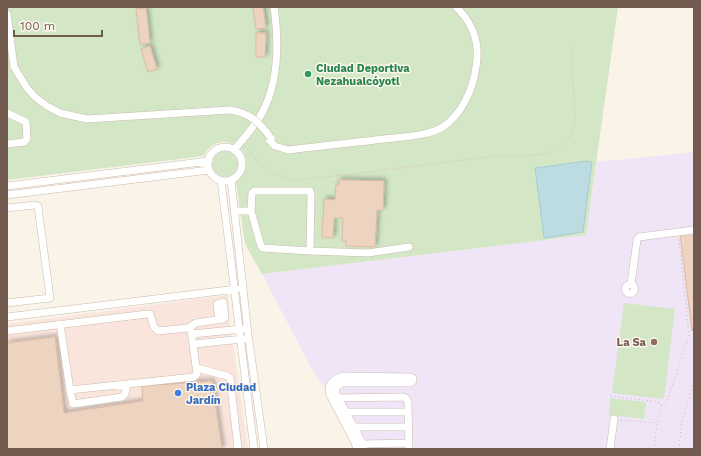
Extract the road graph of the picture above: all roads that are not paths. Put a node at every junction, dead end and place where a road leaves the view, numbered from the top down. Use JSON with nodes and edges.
{"nodes":[{"id":1,"x":274,"y":7,"type":"edge"},
{"id":2,"x":451,"y":7,"type":"edge"},
{"id":3,"x":456,"y":7,"type":"edge"},
{"id":4,"x":7,"y":14,"type":"edge"},
{"id":5,"x":7,"y":41,"type":"edge"},
{"id":6,"x":11,"y":68,"type":"edge"},
{"id":7,"x":7,"y":114,"type":"edge"},
{"id":8,"x":270,"y":139,"type":"junction"},
{"id":9,"x":7,"y":144,"type":"edge"},
{"id":10,"x":234,"y":150,"type":"junction"},
{"id":11,"x":209,"y":161,"type":"junction"},
{"id":12,"x":209,"y":170,"type":"junction"},
{"id":13,"x":221,"y":180,"type":"junction"},
{"id":14,"x":231,"y":180,"type":"junction"},
{"id":15,"x":7,"y":186,"type":"edge"},
{"id":16,"x":7,"y":195,"type":"edge"},
{"id":17,"x":7,"y":208,"type":"edge"},
{"id":18,"x":234,"y":211,"type":"junction"},
{"id":19,"x":250,"y":211,"type":"junction"},
{"id":20,"x":694,"y":230,"type":"edge"},
{"id":21,"x":409,"y":247,"type":"dead end"},
{"id":22,"x":310,"y":251,"type":"junction"},
{"id":23,"x":631,"y":284,"type":"dead end"},
{"id":24,"x":244,"y":288,"type":"junction"},
{"id":25,"x":234,"y":289,"type":"junction"},
{"id":26,"x":50,"y":298,"type":"junction"},
{"id":27,"x":7,"y":303,"type":"edge"},
{"id":28,"x":51,"y":312,"type":"junction"},
{"id":29,"x":7,"y":317,"type":"edge"},
{"id":30,"x":219,"y":320,"type":"dead end"},
{"id":31,"x":60,"y":324,"type":"junction"},
{"id":32,"x":239,"y":329,"type":"junction"},
{"id":33,"x":7,"y":331,"type":"edge"},
{"id":34,"x":190,"y":331,"type":"junction"},
{"id":35,"x":248,"y":334,"type":"junction"},
{"id":36,"x":240,"y":338,"type":"junction"},
{"id":37,"x":249,"y":342,"type":"junction"},
{"id":38,"x":194,"y":344,"type":"junction"},
{"id":39,"x":197,"y":368,"type":"junction"},
{"id":40,"x":412,"y":380,"type":"dead end"},
{"id":41,"x":127,"y":384,"type":"junction"},
{"id":42,"x":70,"y":390,"type":"junction"},
{"id":43,"x":335,"y":398,"type":"junction"},
{"id":44,"x":342,"y":412,"type":"junction"},
{"id":45,"x":408,"y":412,"type":"junction"},
{"id":46,"x":614,"y":419,"type":"road end"},
{"id":47,"x":408,"y":427,"type":"junction"},
{"id":48,"x":351,"y":428,"type":"junction"},
{"id":49,"x":409,"y":446,"type":"edge"},
{"id":50,"x":361,"y":447,"type":"edge"},
{"id":51,"x":238,"y":449,"type":"edge"},
{"id":52,"x":254,"y":449,"type":"edge"},
{"id":53,"x":264,"y":449,"type":"edge"},
{"id":54,"x":610,"y":449,"type":"edge"}],
"edges":[{"from":1,"to":10,"type":"street"},
{"from":2,"to":8,"type":"street"},
{"from":3,"to":8,"type":"street"},
{"from":4,"to":6,"type":"street"},
{"from":5,"to":6,"type":"street"},
{"from":6,"to":8,"type":"street","bridge":true},
{"from":7,"to":9,"type":"street"},
{"from":10,"to":11,"type":"street"},
{"from":10,"to":14,"type":"street"},
{"from":11,"to":12,"type":"street"},
{"from":11,"to":15,"type":"street"},
{"from":12,"to":13,"type":"street"},
{"from":12,"to":16,"type":"street"},
{"from":13,"to":14,"type":"street"},
{"from":13,"to":25,"type":"street"},
{"from":14,"to":18,"type":"street"},
{"from":17,"to":26,"type":"street"},
{"from":18,"to":19,"type":"street"},
{"from":18,"to":24,"type":"street"},
{"from":19,"to":22,"type":"street"},
{"from":19,"to":22,"type":"street"},
{"from":20,"to":23,"type":"street"},
{"from":21,"to":22,"type":"street"},
{"from":24,"to":25,"type":"street"},
{"from":24,"to":35,"type":"street"},
{"from":25,"to":28,"type":"street"},
{"from":25,"to":32,"type":"street"},
{"from":26,"to":27,"type":"street"},
{"from":26,"to":28,"type":"street"},
{"from":28,"to":29,"type":"street"},
{"from":30,"to":34,"type":"street"},
{"from":31,"to":33,"type":"street"},
{"from":31,"to":34,"type":"street"},
{"from":31,"to":42,"type":"street"},
{"from":32,"to":34,"type":"street"},
{"from":32,"to":35,"type":"street"},
{"from":32,"to":36,"type":"street"},
{"from":34,"to":38,"type":"street"},
{"from":35,"to":37,"type":"street"},
{"from":36,"to":37,"type":"street"},
{"from":36,"to":38,"type":"street"},
{"from":36,"to":52,"type":"street"},
{"from":37,"to":53,"type":"street"},
{"from":38,"to":39,"type":"street"},
{"from":39,"to":41,"type":"street"},
{"from":39,"to":51,"type":"street"},
{"from":40,"to":43,"type":"street"},
{"from":41,"to":42,"type":"street"},
{"from":41,"to":42,"type":"street"},
{"from":43,"to":44,"type":"street"},
{"from":43,"to":45,"type":"street"},
{"from":44,"to":45,"type":"street"},
{"from":44,"to":48,"type":"street"},
{"from":45,"to":47,"type":"street"},
{"from":46,"to":54,"type":"street"},
{"from":47,"to":48,"type":"street"},
{"from":47,"to":49,"type":"street"},
{"from":48,"to":50,"type":"street"},
{"from":49,"to":50,"type":"street"}]}
